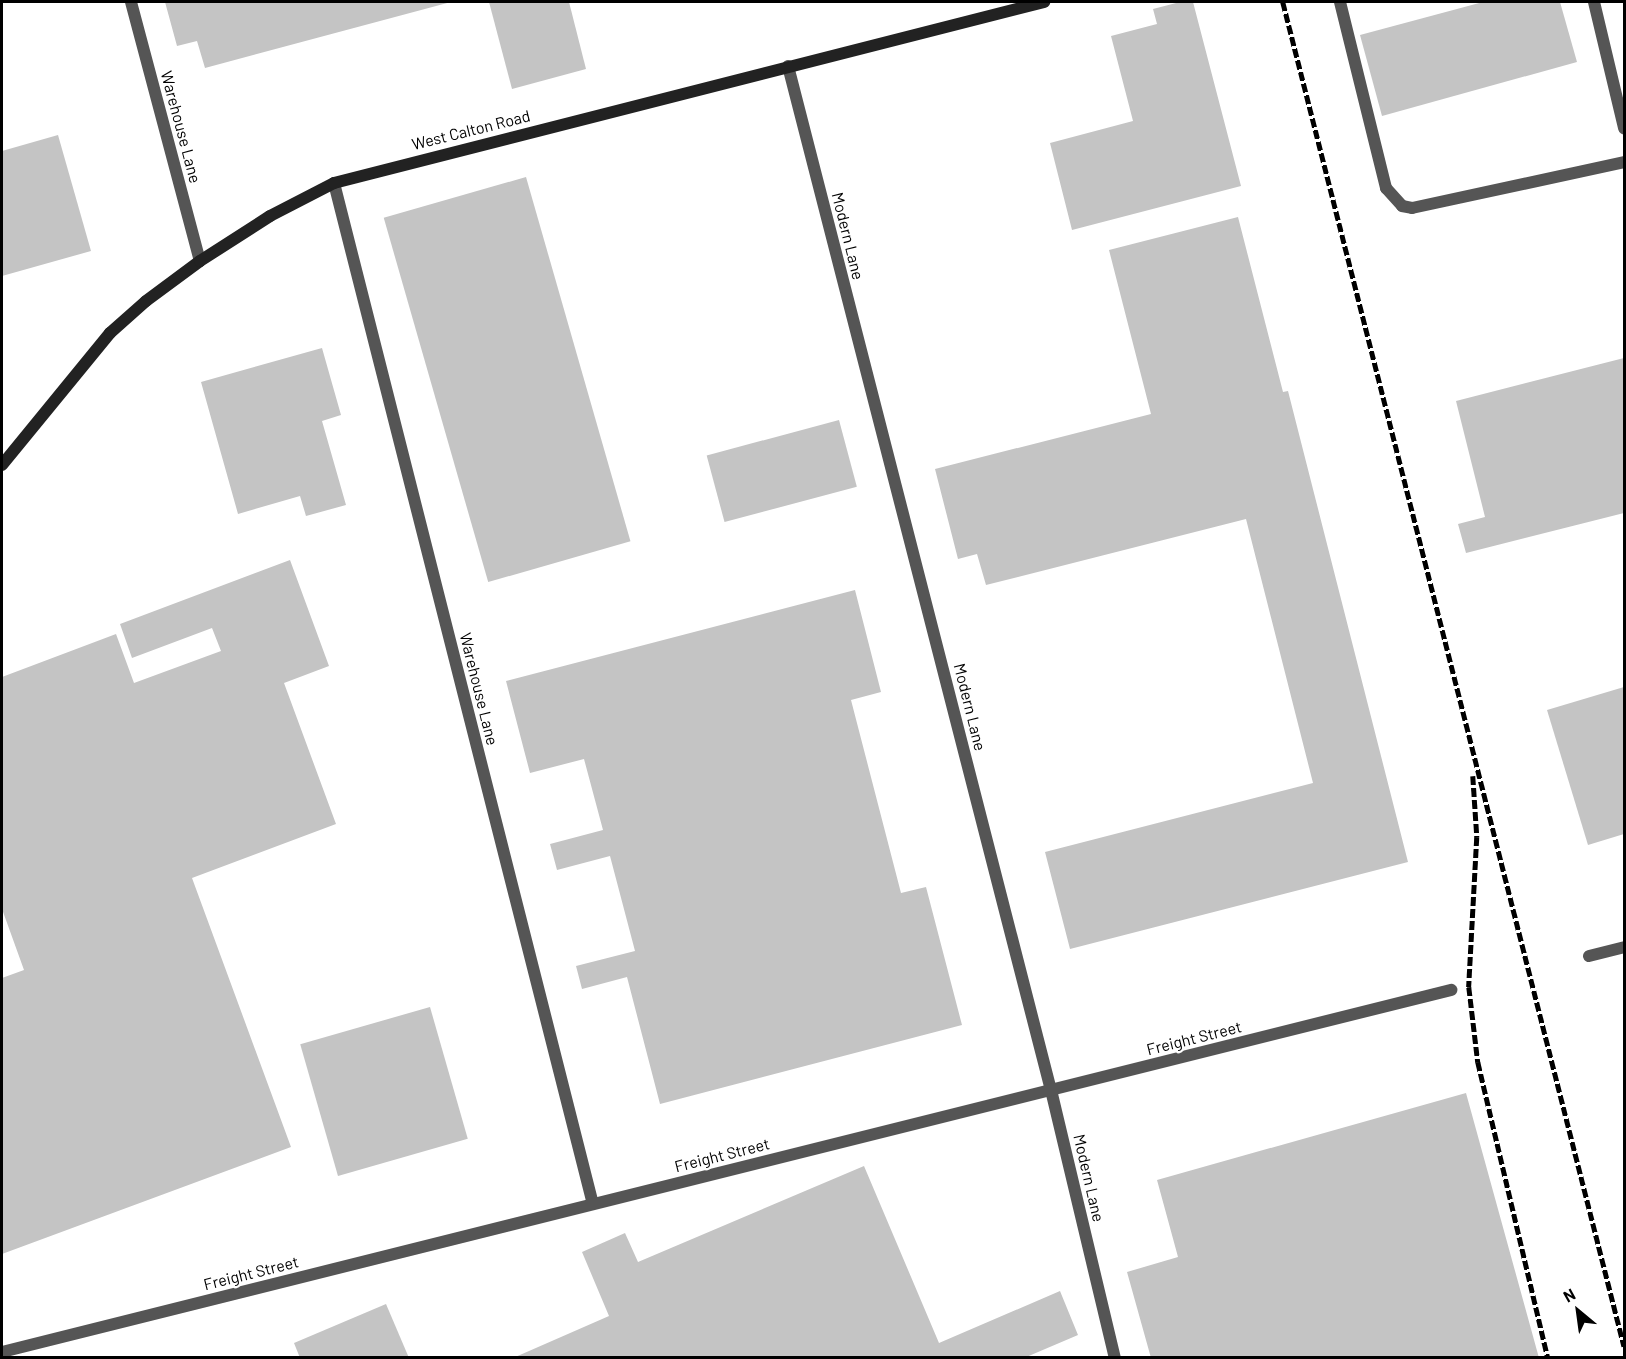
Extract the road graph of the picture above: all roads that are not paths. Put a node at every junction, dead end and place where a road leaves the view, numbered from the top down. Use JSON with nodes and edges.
{"nodes":[{"id":1,"x":130,"y":2,"type":"edge"},
{"id":2,"x":1044,"y":2,"type":"edge"},
{"id":3,"x":1340,"y":2,"type":"edge"},
{"id":4,"x":1594,"y":2,"type":"edge"},
{"id":5,"x":788,"y":66,"type":"junction"},
{"id":6,"x":1624,"y":128,"type":"edge"},
{"id":7,"x":1624,"y":162,"type":"edge"},
{"id":8,"x":334,"y":183,"type":"junction"},
{"id":9,"x":200,"y":261,"type":"junction"},
{"id":10,"x":2,"y":465,"type":"edge"},
{"id":11,"x":1624,"y":947,"type":"edge"},
{"id":12,"x":1589,"y":956,"type":"dead end"},
{"id":13,"x":1451,"y":990,"type":"dead end"},
{"id":14,"x":1051,"y":1090,"type":"junction"},
{"id":15,"x":593,"y":1204,"type":"junction"},
{"id":16,"x":2,"y":1352,"type":"edge"},
{"id":17,"x":1115,"y":1358,"type":"edge"}],
"edges":[{"from":1,"to":9,"type":"street","name":"Warehouse Lane"},
{"from":2,"to":5,"type":"main road","name":"West Calton Road"},
{"from":3,"to":7,"type":"street"},
{"from":4,"to":6,"type":"street"},
{"from":5,"to":8,"type":"main road","name":"West Calton Road"},
{"from":5,"to":14,"type":"street","name":"Modern Lane"},
{"from":8,"to":9,"type":"main road","name":"West Calton Road"},
{"from":8,"to":15,"type":"street","name":"Warehouse Lane"},
{"from":9,"to":10,"type":"main road","name":"West Calton Road"},
{"from":11,"to":12,"type":"street"},
{"from":13,"to":14,"type":"street","name":"Freight Street"},
{"from":14,"to":15,"type":"street","name":"Freight Street"},
{"from":14,"to":17,"type":"street","name":"Modern Lane"},
{"from":15,"to":16,"type":"street","name":"Freight Street"}]}
